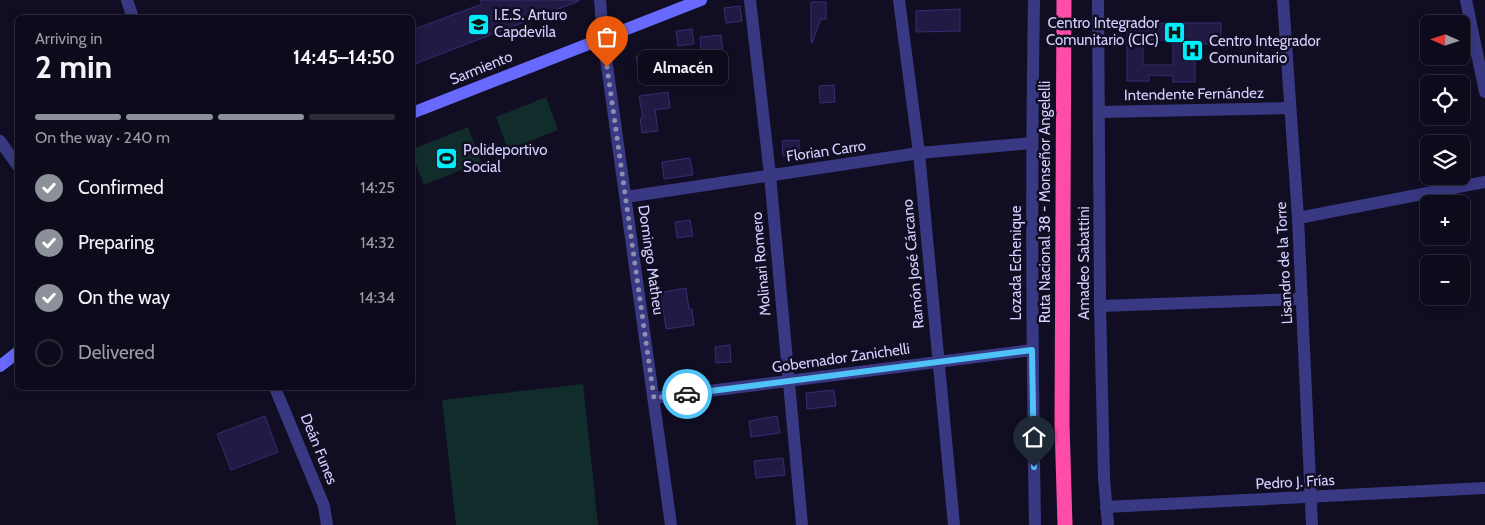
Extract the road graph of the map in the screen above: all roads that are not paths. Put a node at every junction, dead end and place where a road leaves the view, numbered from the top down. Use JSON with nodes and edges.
{"nodes":[{"id":1,"x":127,"y":0,"type":"edge"},
{"id":2,"x":600,"y":0,"type":"edge"},
{"id":3,"x":701,"y":0,"type":"edge"},
{"id":4,"x":750,"y":0,"type":"edge"},
{"id":5,"x":899,"y":0,"type":"edge"},
{"id":6,"x":1034,"y":0,"type":"edge"},
{"id":7,"x":1064,"y":0,"type":"edge"},
{"id":8,"x":1098,"y":0,"type":"edge"},
{"id":9,"x":1283,"y":0,"type":"edge"},
{"id":10,"x":1466,"y":0,"type":"edge"},
{"id":11,"x":133,"y":15,"type":"edge"},
{"id":12,"x":603,"y":38,"type":"junction"},
{"id":13,"x":1485,"y":92,"type":"edge"},
{"id":14,"x":1290,"y":108,"type":"junction"},
{"id":15,"x":415,"y":112,"type":"edge"},
{"id":16,"x":1099,"y":112,"type":"junction"},
{"id":17,"x":0,"y":141,"type":"edge"},
{"id":18,"x":1032,"y":143,"type":"junction"},
{"id":19,"x":919,"y":153,"type":"junction"},
{"id":20,"x":15,"y":162,"type":"edge"},
{"id":21,"x":770,"y":175,"type":"junction"},
{"id":22,"x":1485,"y":182,"type":"edge"},
{"id":23,"x":626,"y":198,"type":"junction"},
{"id":24,"x":1298,"y":218,"type":"junction"},
{"id":25,"x":1302,"y":299,"type":"junction"},
{"id":26,"x":1100,"y":306,"type":"junction"},
{"id":27,"x":1032,"y":350,"type":"junction"},
{"id":28,"x":15,"y":354,"type":"edge"},
{"id":29,"x":938,"y":361,"type":"junction"},
{"id":30,"x":0,"y":366,"type":"edge"},
{"id":31,"x":789,"y":382,"type":"junction"},
{"id":32,"x":276,"y":390,"type":"edge"},
{"id":33,"x":654,"y":398,"type":"junction"},
{"id":34,"x":1485,"y":488,"type":"edge"},
{"id":35,"x":1310,"y":497,"type":"junction"},
{"id":36,"x":1106,"y":507,"type":"junction"},
{"id":37,"x":327,"y":525,"type":"edge"},
{"id":38,"x":671,"y":525,"type":"edge"},
{"id":39,"x":802,"y":525,"type":"edge"},
{"id":40,"x":954,"y":525,"type":"edge"},
{"id":41,"x":1035,"y":525,"type":"edge"},
{"id":42,"x":1065,"y":525,"type":"edge"},
{"id":43,"x":1108,"y":525,"type":"edge"},
{"id":44,"x":1312,"y":525,"type":"edge"}],
"edges":[{"from":1,"to":11,"type":"street"},
{"from":2,"to":12,"type":"street","name":"Domingo Matheu"},
{"from":3,"to":12,"type":"main road","name":"Sarmiento"},
{"from":4,"to":21,"type":"street","name":"Molinari Romero"},
{"from":5,"to":19,"type":"street","name":"Ramón José Cárcano"},
{"from":6,"to":18,"type":"street","name":"Lozada Echenique"},
{"from":7,"to":42,"type":"highway","name":"Ruta Nacional 38 - Monseñor Angelelli"},
{"from":8,"to":16,"type":"street","name":"Amadeo Sabattini"},
{"from":9,"to":14,"type":"street","name":"Lisandro de la Torre"},
{"from":10,"to":13,"type":"street"},
{"from":12,"to":15,"type":"main road","name":"Sarmiento"},
{"from":12,"to":23,"type":"street","name":"Domingo Matheu"},
{"from":14,"to":16,"type":"street","name":"Intendente Fernández"},
{"from":14,"to":24,"type":"street","name":"Lisandro de la Torre"},
{"from":16,"to":26,"type":"street","name":"Amadeo Sabattini"},
{"from":17,"to":20,"type":"street"},
{"from":18,"to":19,"type":"street","name":"Florian Carro"},
{"from":18,"to":27,"type":"street","name":"Lozada Echenique"},
{"from":19,"to":21,"type":"street","name":"Florian Carro"},
{"from":19,"to":29,"type":"street","name":"Ramón José Cárcano"},
{"from":21,"to":23,"type":"street","name":"Florian Carro"},
{"from":21,"to":31,"type":"street","name":"Molinari Romero"},
{"from":22,"to":24,"type":"street"},
{"from":23,"to":33,"type":"street","name":"Domingo Matheu"},
{"from":24,"to":25,"type":"street","name":"Lisandro de la Torre"},
{"from":25,"to":26,"type":"street"},
{"from":25,"to":35,"type":"street","name":"Lisandro de la Torre"},
{"from":26,"to":36,"type":"street","name":"Amadeo Sabattini"},
{"from":27,"to":29,"type":"street","name":"Gobernador Zanichelli"},
{"from":27,"to":41,"type":"street","name":"Lozada Echenique"},
{"from":28,"to":30,"type":"main road"},
{"from":29,"to":31,"type":"street","name":"Gobernador Zanichelli"},
{"from":29,"to":40,"type":"street","name":"Ramón José Cárcano"},
{"from":31,"to":33,"type":"street","name":"Gobernador Zanichelli"},
{"from":31,"to":39,"type":"street","name":"Molinari Romero"},
{"from":32,"to":37,"type":"street","name":"Deán Funes"},
{"from":33,"to":38,"type":"street","name":"Domingo Matheu"},
{"from":34,"to":35,"type":"street","name":"Pedro J. Frías"},
{"from":35,"to":36,"type":"street","name":"Pedro J. Frías"},
{"from":35,"to":44,"type":"street","name":"Lisandro de la Torre"},
{"from":36,"to":43,"type":"street","name":"Amadeo Sabattini"}]}
